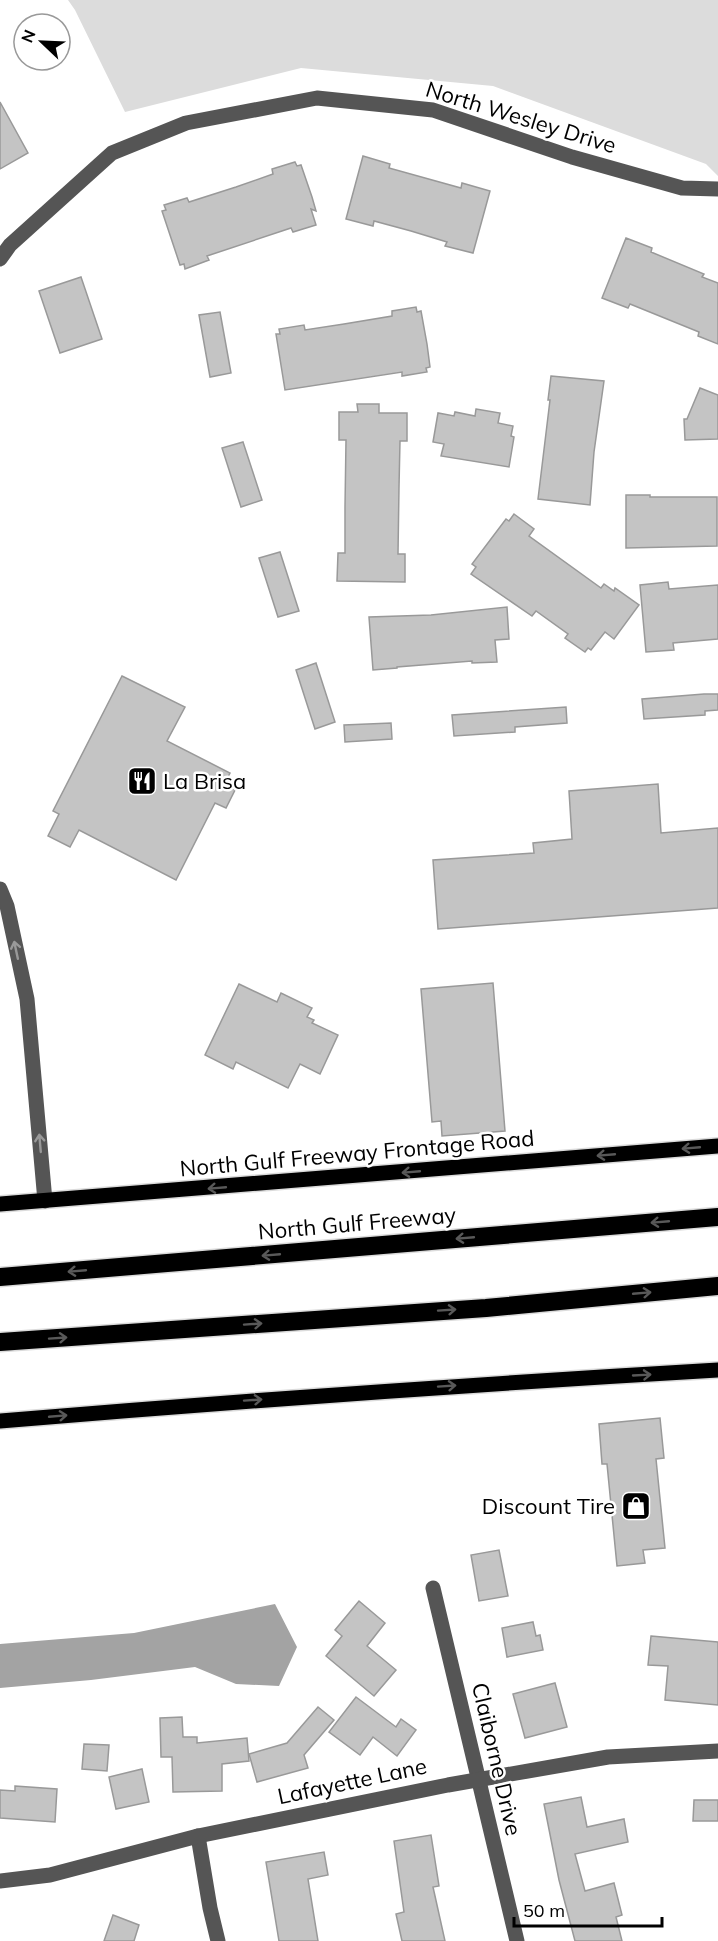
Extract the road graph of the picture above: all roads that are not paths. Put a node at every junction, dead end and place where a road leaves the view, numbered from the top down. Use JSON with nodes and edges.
{"nodes":[{"id":1,"x":718,"y":189,"type":"edge"},
{"id":2,"x":0,"y":259,"type":"edge"},
{"id":3,"x":0,"y":889,"type":"edge"},
{"id":4,"x":718,"y":1146,"type":"edge"},
{"id":5,"x":45,"y":1201,"type":"junction"},
{"id":6,"x":0,"y":1204,"type":"edge"},
{"id":7,"x":718,"y":1217,"type":"edge"},
{"id":8,"x":0,"y":1277,"type":"edge"},
{"id":9,"x":718,"y":1286,"type":"edge"},
{"id":10,"x":0,"y":1342,"type":"edge"},
{"id":11,"x":718,"y":1370,"type":"edge"},
{"id":12,"x":0,"y":1421,"type":"edge"},
{"id":13,"x":433,"y":1588,"type":"dead end"},
{"id":14,"x":718,"y":1751,"type":"edge"},
{"id":15,"x":479,"y":1780,"type":"junction"},
{"id":16,"x":198,"y":1836,"type":"junction"},
{"id":17,"x":0,"y":1881,"type":"edge"},
{"id":18,"x":218,"y":1941,"type":"edge"},
{"id":19,"x":518,"y":1941,"type":"edge"}],
"edges":[{"from":1,"to":2,"type":"street","name":"North Wesley Drive"},
{"from":5,"to":3,"type":"street","one_way":true},
{"from":4,"to":5,"type":"main road","name":"North Gulf Freeway Frontage Road","one_way":true},
{"from":5,"to":6,"type":"main road","name":"North Gulf Freeway Frontage Road"},
{"from":7,"to":8,"type":"highway","name":"North Gulf Freeway","one_way":true},
{"from":10,"to":9,"type":"highway","one_way":true},
{"from":12,"to":11,"type":"main road","one_way":true},
{"from":13,"to":15,"type":"street","name":"Claiborne Drive"},
{"from":14,"to":15,"type":"street","name":"Lafayette Lane"},
{"from":15,"to":16,"type":"street","name":"Lafayette Lane"},
{"from":15,"to":19,"type":"street","name":"Claiborne Drive"},
{"from":16,"to":17,"type":"street","name":"Lafayette Lane"},
{"from":16,"to":18,"type":"street"}]}
